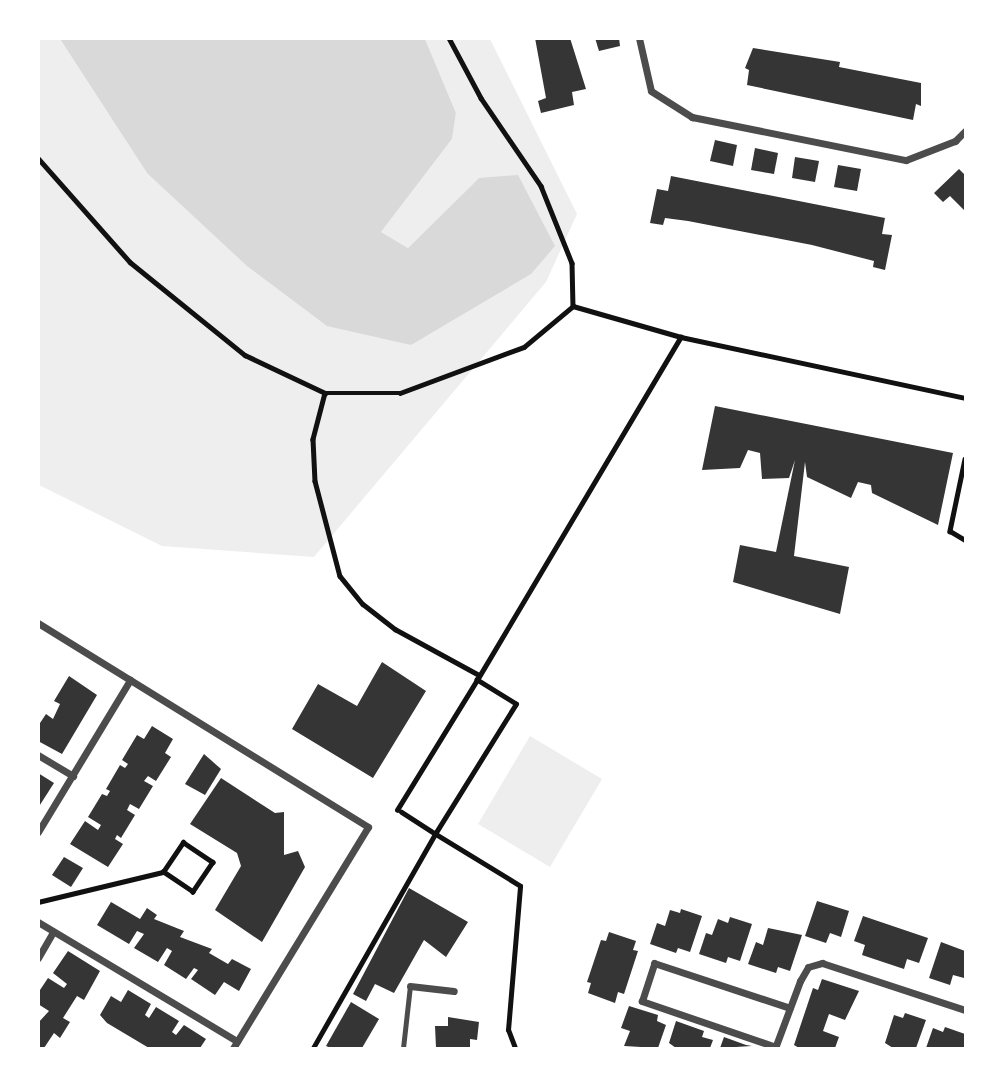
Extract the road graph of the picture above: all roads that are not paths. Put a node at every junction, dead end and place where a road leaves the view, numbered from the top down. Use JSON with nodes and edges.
{"nodes":[{"id":1,"x":639,"y":38,"type":"edge"},
{"id":2,"x":965,"y":131,"type":"edge"},
{"id":3,"x":38,"y":624,"type":"edge"},
{"id":4,"x":131,"y":680,"type":"junction"},
{"id":5,"x":38,"y":755,"type":"edge"},
{"id":6,"x":73,"y":776,"type":"junction"},
{"id":7,"x":38,"y":832,"type":"edge"},
{"id":8,"x":38,"y":922,"type":"edge"},
{"id":9,"x":52,"y":934,"type":"junction"},
{"id":10,"x":38,"y":958,"type":"edge"},
{"id":11,"x":410,"y":986,"type":"joint"},
{"id":12,"x":454,"y":991,"type":"dead end"},
{"id":13,"x":790,"y":1008,"type":"junction"},
{"id":14,"x":965,"y":1010,"type":"edge"},
{"id":15,"x":235,"y":1045,"type":"edge"},
{"id":16,"x":403,"y":1048,"type":"edge"},
{"id":17,"x":775,"y":1048,"type":"edge"}],
"edges":[{"from":1,"to":2,"type":"street"},
{"from":3,"to":4,"type":"street"},
{"from":4,"to":6,"type":"street"},
{"from":4,"to":15,"type":"street"},
{"from":5,"to":6,"type":"street"},
{"from":6,"to":7,"type":"street"},
{"from":8,"to":9,"type":"street"},
{"from":9,"to":10,"type":"street"},
{"from":9,"to":15,"type":"street"},
{"from":11,"to":12,"type":"street"},
{"from":11,"to":16,"type":"lane"},
{"from":13,"to":14,"type":"street"},
{"from":13,"to":17,"type":"street"},
{"from":13,"to":17,"type":"street"}]}
